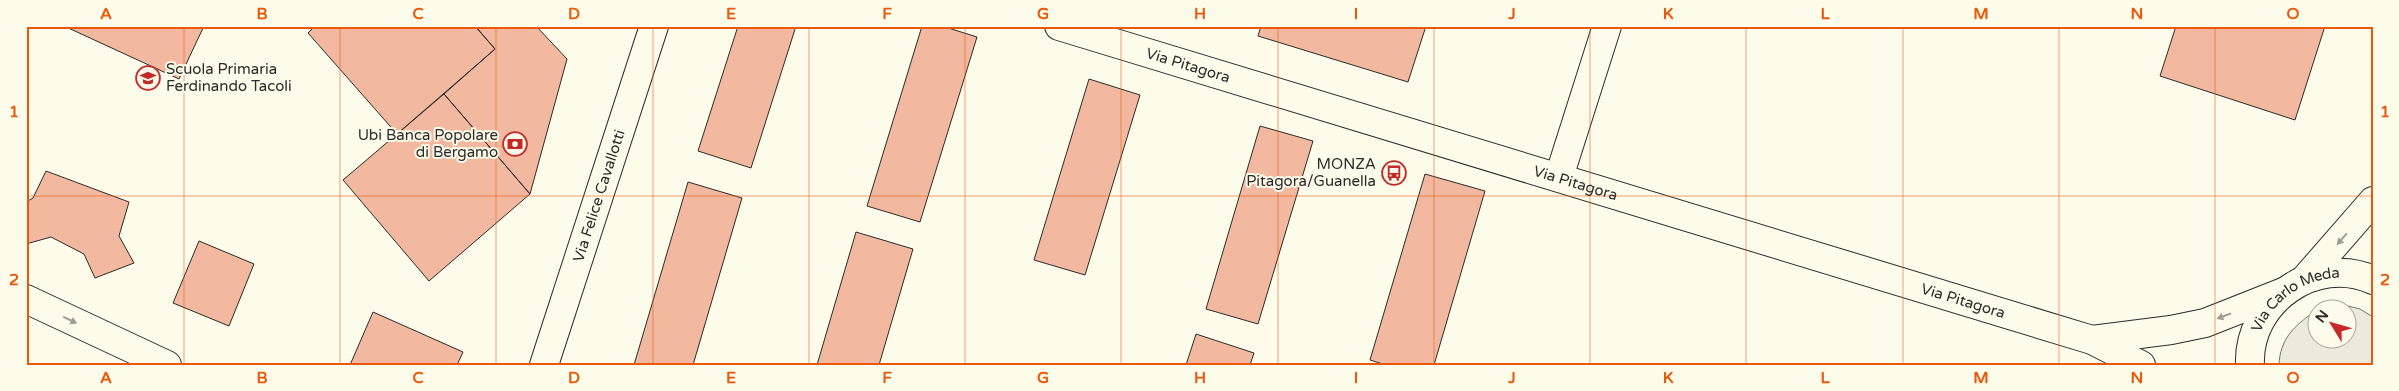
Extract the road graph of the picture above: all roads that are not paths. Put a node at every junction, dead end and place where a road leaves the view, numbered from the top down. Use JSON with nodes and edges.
{"nodes":[{"id":1,"x":654,"y":26,"type":"edge"},
{"id":2,"x":1059,"y":26,"type":"edge"},
{"id":3,"x":1607,"y":26,"type":"edge"},
{"id":4,"x":1560,"y":177,"type":"junction"},
{"id":5,"x":2373,"y":201,"type":"edge"},
{"id":6,"x":2373,"y":280,"type":"edge"},
{"id":7,"x":2295,"y":285,"type":"junction"},
{"id":8,"x":26,"y":300,"type":"edge"},
{"id":9,"x":2092,"y":340,"type":"junction"},
{"id":10,"x":166,"y":365,"type":"edge"},
{"id":11,"x":544,"y":365,"type":"edge"},
{"id":12,"x":2140,"y":365,"type":"edge"},
{"id":13,"x":2250,"y":365,"type":"edge"}],
"edges":[{"from":1,"to":11,"type":"street","name":"Via Felice Cavallotti"},
{"from":2,"to":4,"type":"street","name":"Via Pitagora"},
{"from":3,"to":4,"type":"street"},
{"from":4,"to":9,"type":"street","name":"Via Pitagora"},
{"from":5,"to":7,"type":"street","one_way":true},
{"from":6,"to":7,"type":"street","name":"Via Carlo Meda"},
{"from":7,"to":9,"type":"street","name":"Via Pitagora","one_way":true},
{"from":7,"to":13,"type":"street","name":"Via Carlo Meda"},
{"from":8,"to":10,"type":"street","one_way":true},
{"from":9,"to":12,"type":"street","name":"Via Pitagora"}]}
